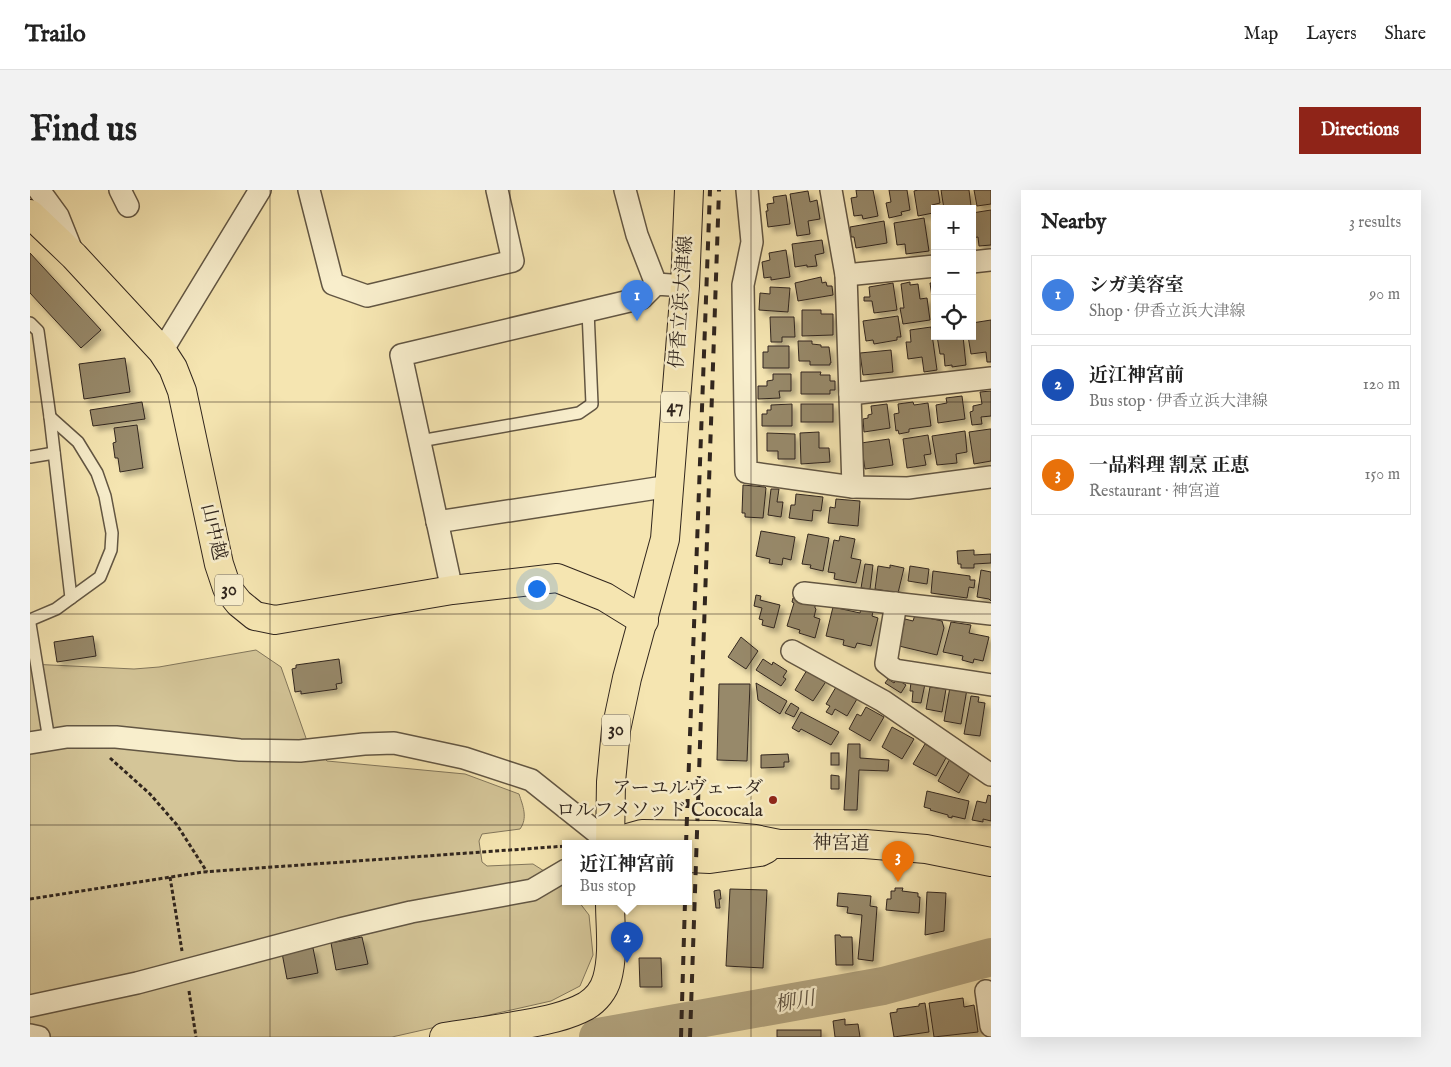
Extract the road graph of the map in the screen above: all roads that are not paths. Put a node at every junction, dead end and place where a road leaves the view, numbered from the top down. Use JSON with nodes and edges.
{"nodes":[{"id":1,"x":39,"y":190,"type":"edge"},
{"id":2,"x":260,"y":190,"type":"edge"},
{"id":3,"x":309,"y":190,"type":"edge"},
{"id":4,"x":497,"y":190,"type":"edge"},
{"id":5,"x":626,"y":190,"type":"edge"},
{"id":6,"x":688,"y":190,"type":"edge"},
{"id":7,"x":747,"y":190,"type":"edge"},
{"id":8,"x":831,"y":190,"type":"edge"},
{"id":9,"x":30,"y":214,"type":"edge"},
{"id":10,"x":74,"y":256,"type":"junction"},
{"id":11,"x":991,"y":260,"type":"edge"},
{"id":12,"x":976,"y":262,"type":"edge"},
{"id":13,"x":931,"y":266,"type":"edge"},
{"id":14,"x":846,"y":275,"type":"junction"},
{"id":15,"x":656,"y":284,"type":"junction"},
{"id":16,"x":685,"y":286,"type":"junction"},
{"id":17,"x":588,"y":311,"type":"junction"},
{"id":18,"x":30,"y":322,"type":"edge"},
{"id":19,"x":162,"y":351,"type":"junction"},
{"id":20,"x":35,"y":353,"type":"edge"},
{"id":21,"x":991,"y":378,"type":"edge"},
{"id":22,"x":850,"y":394,"type":"junction"},
{"id":23,"x":50,"y":417,"type":"junction"},
{"id":24,"x":420,"y":441,"type":"junction"},
{"id":25,"x":54,"y":453,"type":"junction"},
{"id":26,"x":30,"y":457,"type":"edge"},
{"id":27,"x":991,"y":477,"type":"edge"},
{"id":28,"x":670,"y":486,"type":"junction"},
{"id":29,"x":853,"y":488,"type":"junction"},
{"id":30,"x":438,"y":522,"type":"junction"},
{"id":31,"x":452,"y":590,"type":"junction"},
{"id":32,"x":804,"y":593,"type":"dead end"},
{"id":33,"x":71,"y":598,"type":"junction"},
{"id":34,"x":896,"y":603,"type":"junction"},
{"id":35,"x":991,"y":614,"type":"edge"},
{"id":36,"x":30,"y":620,"type":"edge"},
{"id":37,"x":644,"y":621,"type":"junction"},
{"id":38,"x":30,"y":624,"type":"edge"},
{"id":39,"x":792,"y":650,"type":"dead end"},
{"id":40,"x":991,"y":685,"type":"edge"},
{"id":41,"x":40,"y":742,"type":"edge"},
{"id":42,"x":991,"y":774,"type":"edge"},
{"id":43,"x":606,"y":840,"type":"edge"},
{"id":44,"x":611,"y":840,"type":"edge"},
{"id":45,"x":623,"y":840,"type":"edge"},
{"id":46,"x":779,"y":844,"type":"junction"},
{"id":47,"x":692,"y":858,"type":"edge"},
{"id":48,"x":991,"y":862,"type":"edge"},
{"id":49,"x":562,"y":872,"type":"edge"},
{"id":50,"x":610,"y":905,"type":"edge"},
{"id":51,"x":986,"y":990,"type":"dead end"},
{"id":52,"x":30,"y":1006,"type":"edge"},
{"id":53,"x":991,"y":1026,"type":"edge"},
{"id":54,"x":30,"y":1035,"type":"edge"},
{"id":55,"x":39,"y":1037,"type":"edge"},
{"id":56,"x":445,"y":1037,"type":"edge"}],
"edges":[{"from":1,"to":10,"type":"street"},
{"from":2,"to":19,"type":"street"},
{"from":3,"to":4,"type":"street"},
{"from":5,"to":15,"type":"street"},
{"from":6,"to":16,"type":"main road","name":"伊香立浜大津線","number":"47"},
{"from":7,"to":29,"type":"street"},
{"from":8,"to":14,"type":"street"},
{"from":9,"to":10,"type":"main road","name":"山中越","number":"30"},
{"from":10,"to":19,"type":"main road","name":"山中越","number":"30"},
{"from":11,"to":12,"type":"street"},
{"from":13,"to":14,"type":"street"},
{"from":14,"to":22,"type":"street"},
{"from":15,"to":16,"type":"street"},
{"from":15,"to":17,"type":"street"},
{"from":16,"to":28,"type":"main road","name":"伊香立浜大津線","number":"47"},
{"from":17,"to":24,"type":"lane"},
{"from":17,"to":24,"type":"street"},
{"from":18,"to":20,"type":"lane"},
{"from":19,"to":31,"type":"main road","name":"山中越","number":"30"},
{"from":20,"to":23,"type":"lane"},
{"from":21,"to":22,"type":"street"},
{"from":22,"to":29,"type":"street"},
{"from":23,"to":25,"type":"lane"},
{"from":23,"to":33,"type":"lane"},
{"from":24,"to":30,"type":"street"},
{"from":25,"to":26,"type":"lane"},
{"from":25,"to":33,"type":"lane"},
{"from":27,"to":29,"type":"street"},
{"from":28,"to":30,"type":"street"},
{"from":28,"to":37,"type":"main road","name":"伊香立浜大津線","number":"47"},
{"from":30,"to":31,"type":"street"},
{"from":31,"to":37,"type":"main road","name":"山中越","number":"30"},
{"from":32,"to":34,"type":"street"},
{"from":33,"to":36,"type":"lane"},
{"from":34,"to":35,"type":"street"},
{"from":34,"to":40,"type":"street"},
{"from":37,"to":44,"type":"main road","number":"30"},
{"from":38,"to":41,"type":"lane"},
{"from":39,"to":42,"type":"street"},
{"from":41,"to":43,"type":"street"},
{"from":45,"to":46,"type":"main road","name":"神宮道"},
{"from":46,"to":47,"type":"main road","name":"神宮道"},
{"from":46,"to":48,"type":"main road","name":"神宮道"},
{"from":49,"to":52,"type":"street"},
{"from":50,"to":56,"type":"main road"},
{"from":51,"to":53,"type":"street"},
{"from":54,"to":55,"type":"street"}]}
